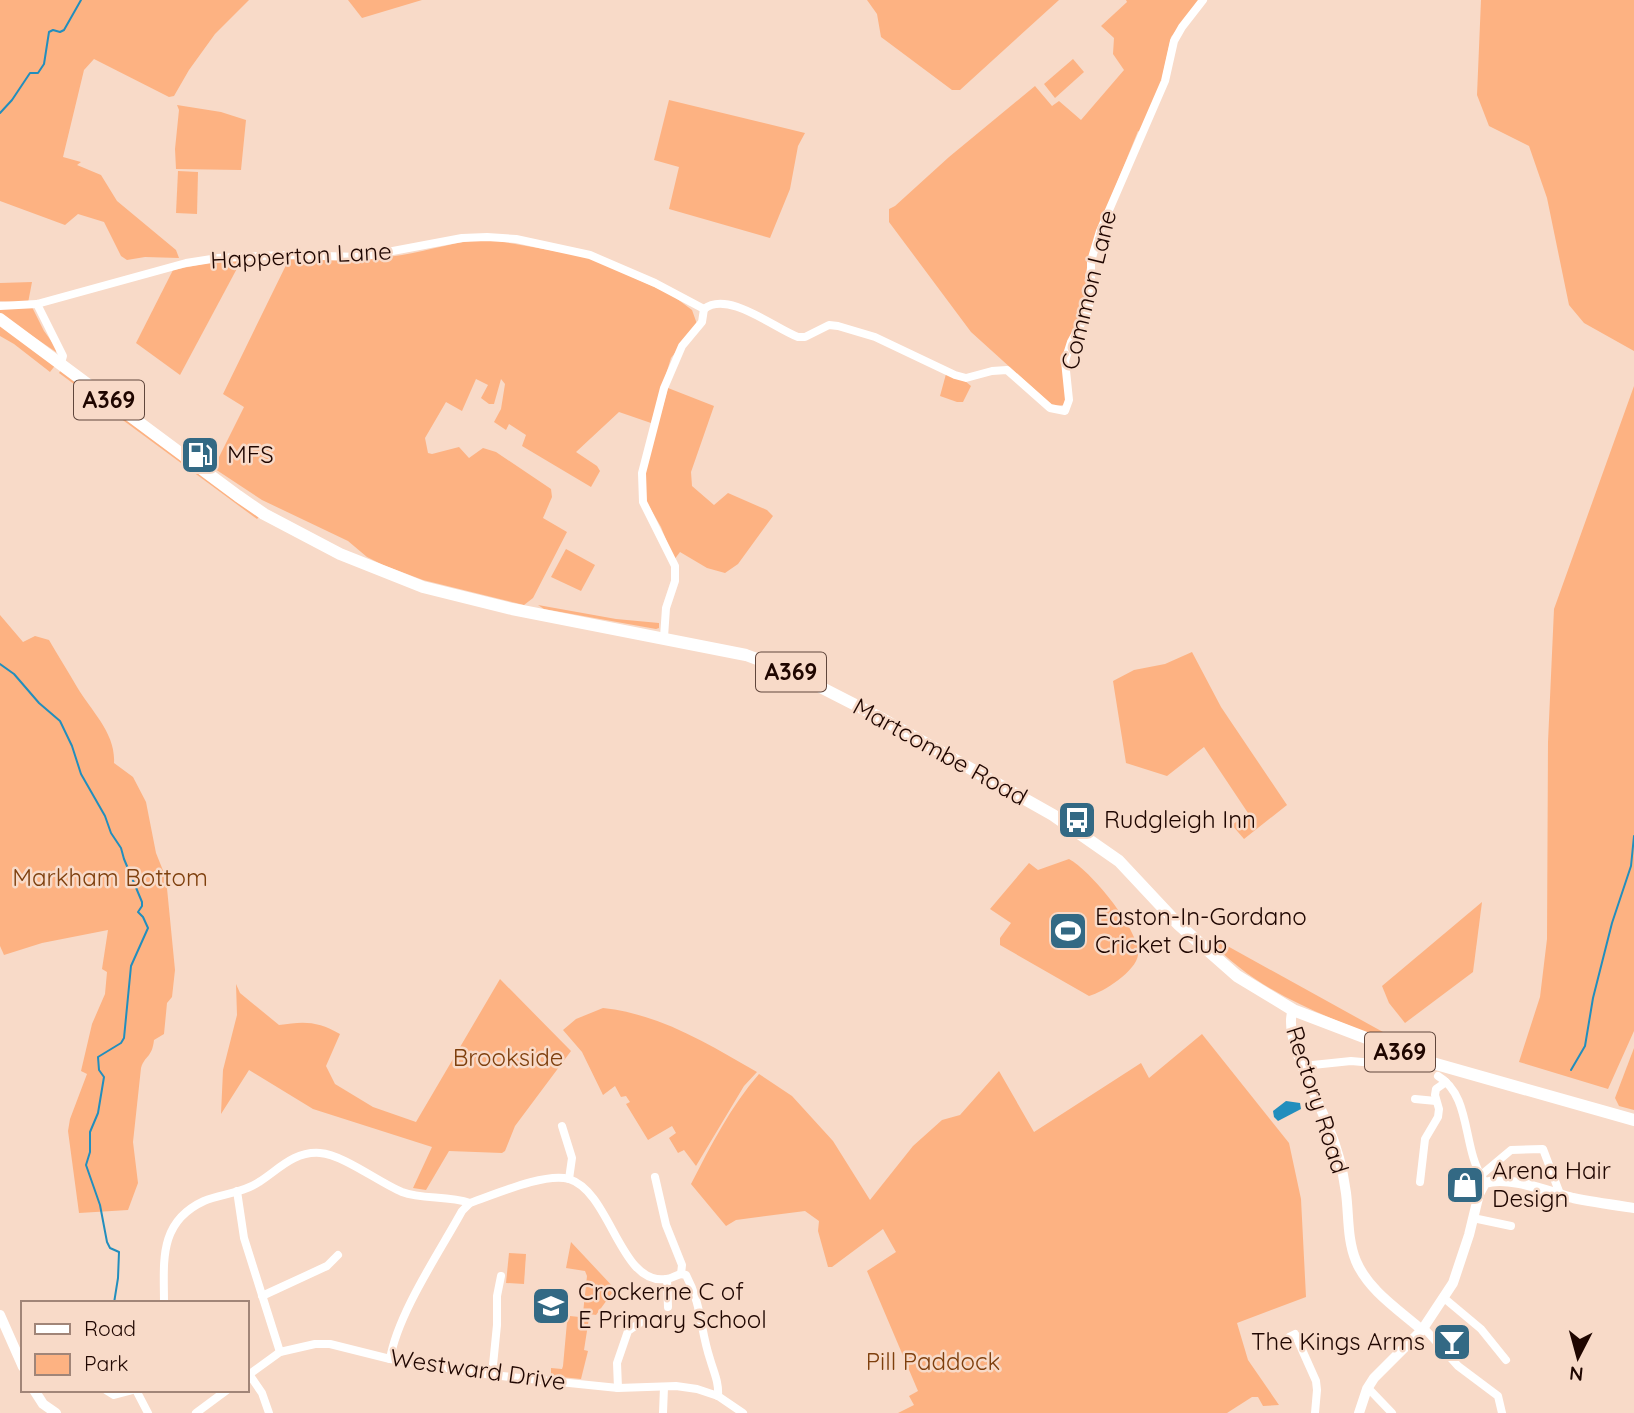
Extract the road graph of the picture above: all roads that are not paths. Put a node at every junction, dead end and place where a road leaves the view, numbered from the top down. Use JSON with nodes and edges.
{"nodes":[{"id":1,"x":1203,"y":0,"type":"edge"},
{"id":2,"x":37,"y":304,"type":"junction"},
{"id":3,"x":0,"y":306,"type":"edge"},
{"id":4,"x":704,"y":309,"type":"junction"},
{"id":5,"x":0,"y":319,"type":"edge"},
{"id":6,"x":61,"y":363,"type":"junction"},
{"id":7,"x":664,"y":637,"type":"junction"},
{"id":8,"x":1293,"y":1010,"type":"junction"},
{"id":9,"x":1396,"y":1065,"type":"dead end"},
{"id":10,"x":1303,"y":1066,"type":"junction"},
{"id":11,"x":1437,"y":1076,"type":"dead end"},
{"id":12,"x":1447,"y":1082,"type":"junction"},
{"id":13,"x":1415,"y":1099,"type":"dead end"},
{"id":14,"x":1436,"y":1101,"type":"junction"},
{"id":15,"x":1634,"y":1120,"type":"edge"},
{"id":16,"x":562,"y":1126,"type":"dead end"},
{"id":17,"x":655,"y":1177,"type":"dead end"},
{"id":18,"x":569,"y":1179,"type":"junction"},
{"id":19,"x":1483,"y":1180,"type":"junction"},
{"id":20,"x":1420,"y":1182,"type":"dead end"},
{"id":21,"x":237,"y":1191,"type":"junction"},
{"id":22,"x":1560,"y":1194,"type":"junction"},
{"id":23,"x":470,"y":1203,"type":"junction"},
{"id":24,"x":1634,"y":1208,"type":"edge"},
{"id":25,"x":1473,"y":1218,"type":"junction"},
{"id":26,"x":1507,"y":1228,"type":"dead end"},
{"id":27,"x":338,"y":1255,"type":"dead end"},
{"id":28,"x":681,"y":1274,"type":"junction"},
{"id":29,"x":501,"y":1276,"type":"dead end"},
{"id":30,"x":667,"y":1279,"type":"junction"},
{"id":31,"x":262,"y":1296,"type":"junction"},
{"id":32,"x":1444,"y":1298,"type":"junction"},
{"id":33,"x":164,"y":1301,"type":"edge"},
{"id":34,"x":668,"y":1307,"type":"dead end"},
{"id":35,"x":0,"y":1315,"type":"edge"},
{"id":36,"x":644,"y":1320,"type":"dead end"},
{"id":37,"x":1423,"y":1329,"type":"junction"},
{"id":38,"x":1295,"y":1334,"type":"dead end"},
{"id":39,"x":1511,"y":1348,"type":"dead end"},
{"id":40,"x":280,"y":1352,"type":"junction"},
{"id":41,"x":390,"y":1359,"type":"junction"},
{"id":42,"x":21,"y":1362,"type":"edge"},
{"id":43,"x":248,"y":1375,"type":"edge"},
{"id":44,"x":492,"y":1375,"type":"junction"},
{"id":45,"x":664,"y":1387,"type":"junction"},
{"id":46,"x":618,"y":1388,"type":"junction"},
{"id":47,"x":1367,"y":1388,"type":"junction"},
{"id":48,"x":35,"y":1392,"type":"edge"},
{"id":49,"x":109,"y":1392,"type":"edge"},
{"id":50,"x":127,"y":1392,"type":"edge"},
{"id":51,"x":136,"y":1392,"type":"edge"},
{"id":52,"x":224,"y":1392,"type":"edge"},
{"id":53,"x":718,"y":1396,"type":"junction"},
{"id":54,"x":56,"y":1413,"type":"edge"},
{"id":55,"x":148,"y":1413,"type":"edge"},
{"id":56,"x":196,"y":1413,"type":"edge"},
{"id":57,"x":269,"y":1413,"type":"edge"},
{"id":58,"x":663,"y":1413,"type":"edge"},
{"id":59,"x":743,"y":1413,"type":"edge"},
{"id":60,"x":1315,"y":1413,"type":"edge"},
{"id":61,"x":1359,"y":1413,"type":"edge"},
{"id":62,"x":1392,"y":1413,"type":"edge"},
{"id":63,"x":1502,"y":1413,"type":"edge"}],
"edges":[{"from":1,"to":4,"type":"street","name":"Common Lane"},
{"from":2,"to":3,"type":"street","name":"Happerton Lane"},
{"from":2,"to":4,"type":"street","name":"Happerton Lane"},
{"from":2,"to":6,"type":"street"},
{"from":4,"to":7,"type":"street"},
{"from":5,"to":6,"type":"main road","name":"Martcombe Road","number":"A369"},
{"from":6,"to":7,"type":"main road","name":"Martcombe Road","number":"A369"},
{"from":7,"to":8,"type":"main road","name":"Martcombe Road","number":"A369"},
{"from":8,"to":10,"type":"street","name":"Rectory Road"},
{"from":8,"to":15,"type":"main road","name":"Martcombe Road","number":"A369"},
{"from":9,"to":10,"type":"street"},
{"from":10,"to":37,"type":"street","name":"Rectory Road"},
{"from":11,"to":12,"type":"street"},
{"from":12,"to":14,"type":"street"},
{"from":12,"to":19,"type":"street"},
{"from":13,"to":14,"type":"street"},
{"from":14,"to":20,"type":"street"},
{"from":16,"to":18,"type":"street"},
{"from":17,"to":28,"type":"street"},
{"from":18,"to":23,"type":"street"},
{"from":18,"to":30,"type":"street"},
{"from":19,"to":22,"type":"street"},
{"from":19,"to":22,"type":"street"},
{"from":19,"to":25,"type":"street"},
{"from":21,"to":23,"type":"street"},
{"from":21,"to":31,"type":"street"},
{"from":21,"to":33,"type":"street"},
{"from":22,"to":24,"type":"street"},
{"from":23,"to":41,"type":"street"},
{"from":25,"to":26,"type":"street"},
{"from":25,"to":32,"type":"street"},
{"from":27,"to":31,"type":"street"},
{"from":28,"to":30,"type":"street"},
{"from":28,"to":53,"type":"street"},
{"from":29,"to":44,"type":"street"},
{"from":30,"to":34,"type":"street"},
{"from":31,"to":40,"type":"street"},
{"from":32,"to":37,"type":"street"},
{"from":32,"to":39,"type":"street"},
{"from":35,"to":42,"type":"street"},
{"from":36,"to":46,"type":"street"},
{"from":37,"to":47,"type":"street"},
{"from":37,"to":63,"type":"street"},
{"from":38,"to":60,"type":"street"},
{"from":40,"to":41,"type":"street","name":"Westward Drive"},
{"from":40,"to":43,"type":"street","name":"Westward Drive"},
{"from":41,"to":44,"type":"street","name":"Westward Drive"},
{"from":43,"to":57,"type":"street"},
{"from":44,"to":46,"type":"street","name":"Westward Drive"},
{"from":45,"to":46,"type":"street","name":"Westward Drive"},
{"from":45,"to":53,"type":"street","name":"Westward Drive"},
{"from":45,"to":58,"type":"street"},
{"from":47,"to":61,"type":"street"},
{"from":47,"to":62,"type":"street"},
{"from":48,"to":54,"type":"street"},
{"from":49,"to":50,"type":"street"},
{"from":51,"to":55,"type":"street"},
{"from":52,"to":56,"type":"street"},
{"from":53,"to":59,"type":"street"}]}
